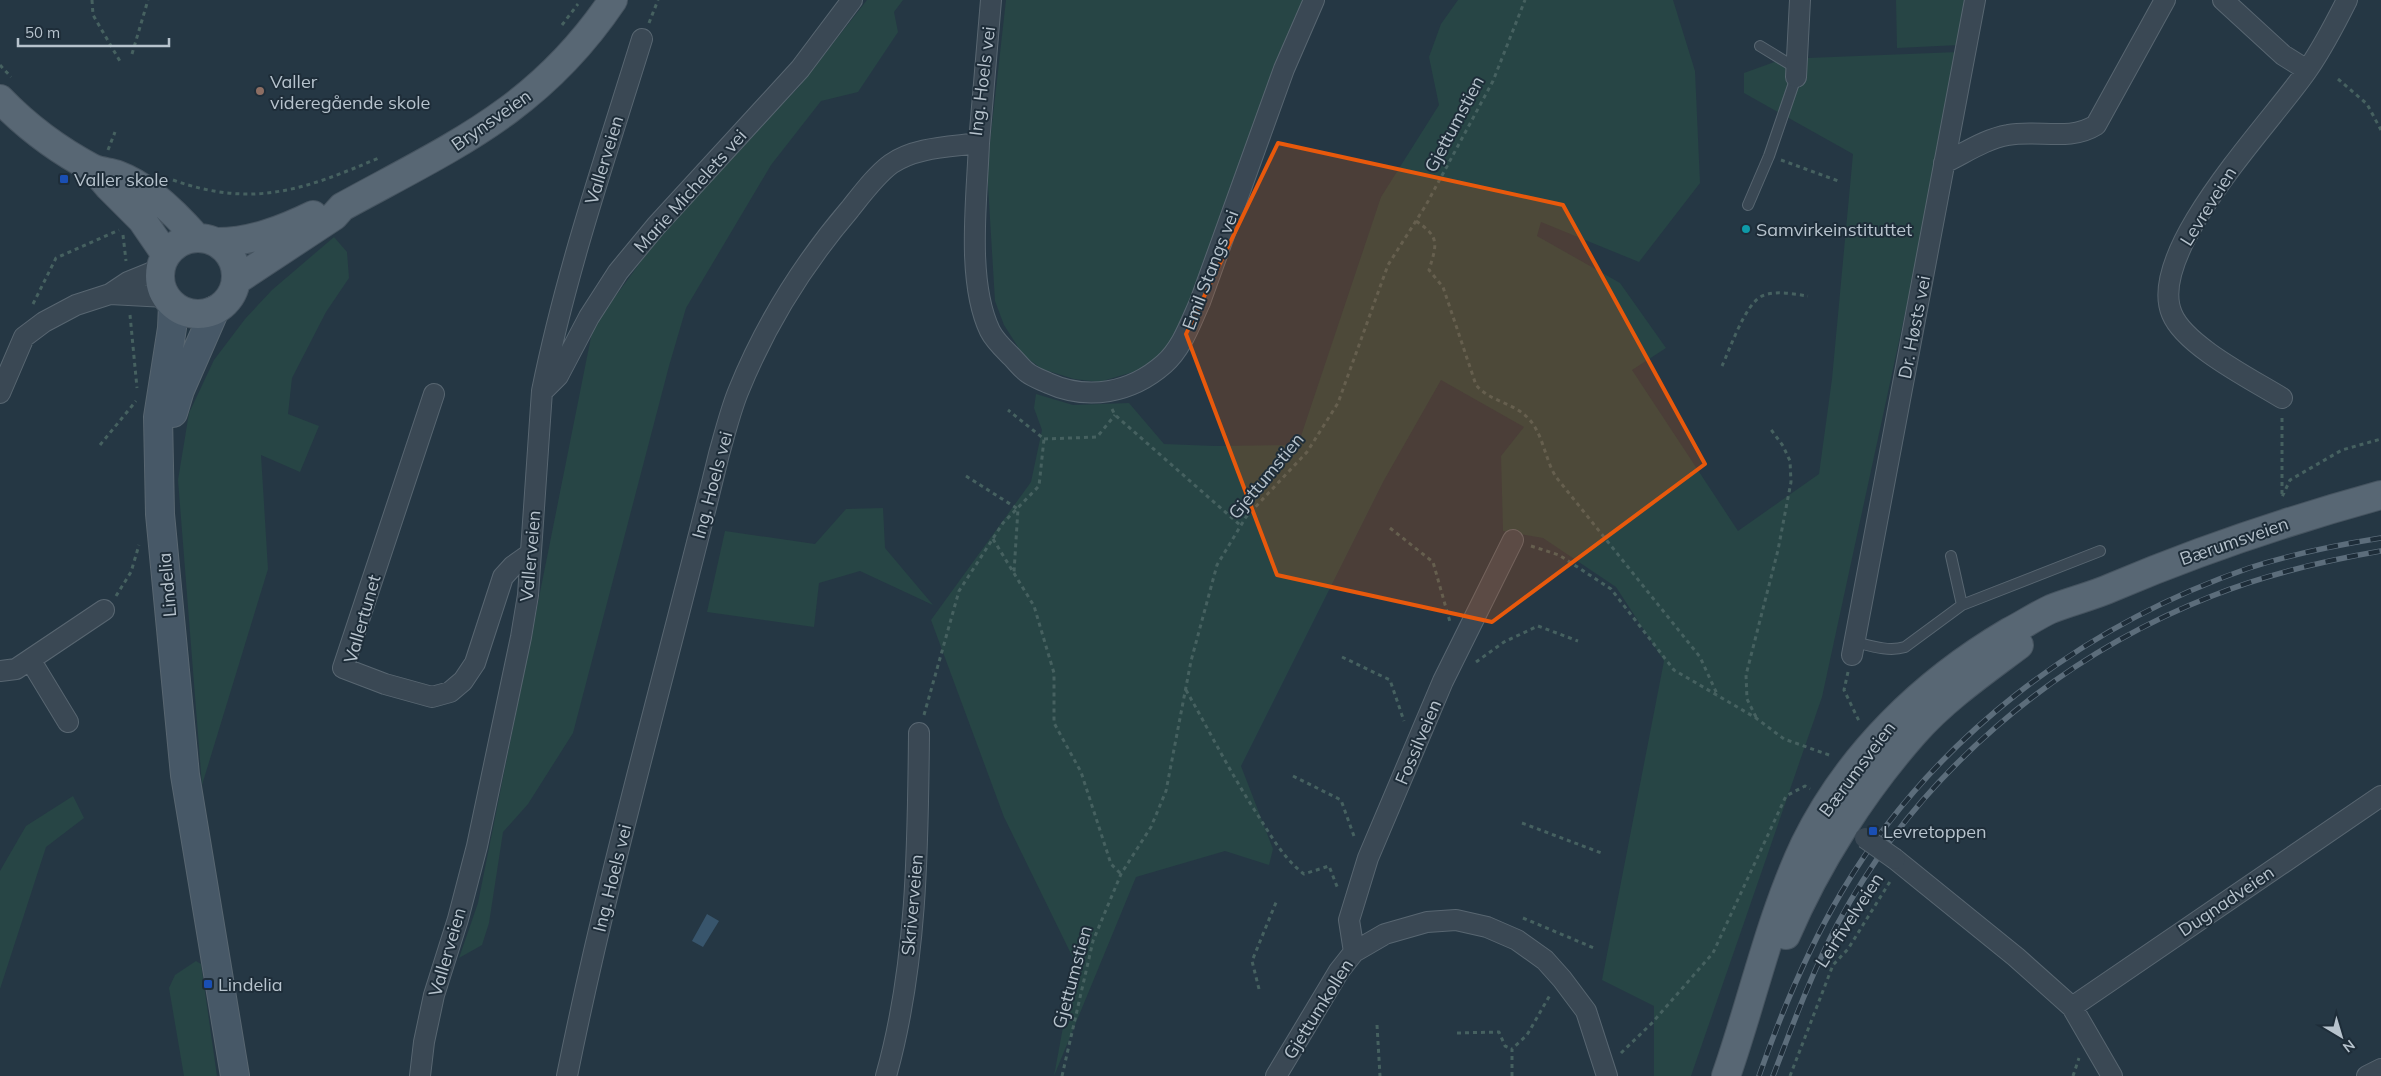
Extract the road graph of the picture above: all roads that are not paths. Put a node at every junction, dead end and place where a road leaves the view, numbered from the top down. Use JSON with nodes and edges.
{"nodes":[{"id":1,"x":612,"y":0,"type":"edge"},
{"id":2,"x":852,"y":0,"type":"edge"},
{"id":3,"x":992,"y":0,"type":"edge"},
{"id":4,"x":1314,"y":0,"type":"edge"},
{"id":5,"x":1800,"y":0,"type":"edge"},
{"id":6,"x":1975,"y":0,"type":"edge"},
{"id":7,"x":2166,"y":0,"type":"edge"},
{"id":8,"x":2223,"y":0,"type":"edge"},
{"id":9,"x":2347,"y":0,"type":"edge"},
{"id":10,"x":642,"y":39,"type":"dead end"},
{"id":11,"x":1760,"y":46,"type":"dead end"},
{"id":12,"x":2308,"y":70,"type":"junction"},
{"id":13,"x":1796,"y":73,"type":"junction"},
{"id":14,"x":8,"y":91,"type":"edge"},
{"id":15,"x":979,"y":143,"type":"junction"},
{"id":16,"x":102,"y":155,"type":"junction"},
{"id":17,"x":1944,"y":162,"type":"junction"},
{"id":18,"x":1748,"y":205,"type":"dead end"},
{"id":19,"x":342,"y":207,"type":"junction"},
{"id":20,"x":207,"y":239,"type":"junction"},
{"id":21,"x":163,"y":262,"type":"junction"},
{"id":22,"x":237,"y":280,"type":"junction"},
{"id":23,"x":110,"y":294,"type":"junction"},
{"id":24,"x":169,"y":301,"type":"junction"},
{"id":25,"x":216,"y":310,"type":"junction"},
{"id":26,"x":542,"y":391,"type":"junction"},
{"id":27,"x":0,"y":393,"type":"edge"},
{"id":28,"x":434,"y":394,"type":"dead end"},
{"id":29,"x":2282,"y":398,"type":"road end"},
{"id":30,"x":160,"y":450,"type":"junction"},
{"id":31,"x":2381,"y":495,"type":"edge"},
{"id":32,"x":1513,"y":540,"type":"road end"},
{"id":33,"x":2100,"y":551,"type":"dead end"},
{"id":34,"x":530,"y":554,"type":"junction"},
{"id":35,"x":1951,"y":556,"type":"dead end"},
{"id":36,"x":1962,"y":605,"type":"junction"},
{"id":37,"x":104,"y":610,"type":"road end"},
{"id":38,"x":1854,"y":649,"type":"joint"},
{"id":39,"x":30,"y":661,"type":"junction"},
{"id":40,"x":0,"y":671,"type":"edge"},
{"id":41,"x":68,"y":722,"type":"dead end"},
{"id":42,"x":919,"y":733,"type":"road end"},
{"id":43,"x":2381,"y":796,"type":"edge"},
{"id":44,"x":1837,"y":818,"type":"junction"},
{"id":45,"x":1354,"y":952,"type":"junction"},
{"id":46,"x":2072,"y":1007,"type":"junction"},
{"id":47,"x":2381,"y":1069,"type":"edge"},
{"id":48,"x":1607,"y":1072,"type":"edge"},
{"id":49,"x":235,"y":1076,"type":"edge"},
{"id":50,"x":420,"y":1076,"type":"edge"},
{"id":51,"x":567,"y":1076,"type":"edge"},
{"id":52,"x":886,"y":1076,"type":"edge"},
{"id":53,"x":1276,"y":1076,"type":"edge"},
{"id":54,"x":1726,"y":1076,"type":"edge"},
{"id":55,"x":2112,"y":1076,"type":"edge"},
{"id":56,"x":2367,"y":1076,"type":"edge"}],
"edges":[{"from":1,"to":19,"type":"main road","name":"Brynsveien"},
{"from":2,"to":26,"type":"street","name":"Marie Michelets vei"},
{"from":3,"to":15,"type":"street","name":"Ing. Hoels vei"},
{"from":4,"to":15,"type":"street","name":"Emil Stangs vei"},
{"from":5,"to":13,"type":"street"},
{"from":6,"to":17,"type":"street","name":"Dr. Høsts vei"},
{"from":7,"to":17,"type":"street"},
{"from":8,"to":12,"type":"street"},
{"from":9,"to":12,"type":"street","name":"Levreveien"},
{"from":10,"to":26,"type":"street","name":"Vallerveien"},
{"from":11,"to":13,"type":"lane"},
{"from":12,"to":29,"type":"street","name":"Levreveien"},
{"from":13,"to":18,"type":"lane"},
{"from":14,"to":16,"type":"main road"},
{"from":15,"to":51,"type":"street","name":"Ing. Hoels vei"},
{"from":16,"to":20,"type":"main road"},
{"from":16,"to":21,"type":"main road"},
{"from":17,"to":38,"type":"street","name":"Dr. Høsts vei"},
{"from":19,"to":20,"type":"main road","name":"Brynsveien"},
{"from":19,"to":22,"type":"main road","name":"Brynsveien"},
{"from":20,"to":21,"type":"main road"},
{"from":20,"to":22,"type":"main road"},
{"from":21,"to":23,"type":"street"},
{"from":21,"to":24,"type":"main road"},
{"from":22,"to":25,"type":"main road"},
{"from":23,"to":24,"type":"street"},
{"from":23,"to":27,"type":"street"},
{"from":24,"to":25,"type":"main road"},
{"from":24,"to":30,"type":"main road","name":"Lindelia"},
{"from":25,"to":30,"type":"main road","name":"Lindelia"},
{"from":26,"to":34,"type":"street","name":"Vallerveien"},
{"from":28,"to":34,"type":"street","name":"Vallertunet"},
{"from":30,"to":49,"type":"main road","name":"Lindelia"},
{"from":31,"to":44,"type":"main road","name":"Bærumsveien"},
{"from":32,"to":45,"type":"street","name":"Fossilveien"},
{"from":33,"to":36,"type":"lane"},
{"from":34,"to":50,"type":"street","name":"Vallerveien"},
{"from":35,"to":36,"type":"lane"},
{"from":36,"to":38,"type":"lane"},
{"from":37,"to":39,"type":"street"},
{"from":39,"to":40,"type":"street"},
{"from":39,"to":41,"type":"street"},
{"from":42,"to":52,"type":"street","name":"Skriverveien"},
{"from":43,"to":46,"type":"street","name":"Dugnadveien"},
{"from":44,"to":46,"type":"street","bridge":true},
{"from":44,"to":54,"type":"main road","name":"Bærumsveien"},
{"from":45,"to":48,"type":"street","name":"Gjettumkollen"},
{"from":45,"to":53,"type":"street","name":"Gjettumkollen"},
{"from":46,"to":55,"type":"street"},
{"from":47,"to":56,"type":"street"}]}
